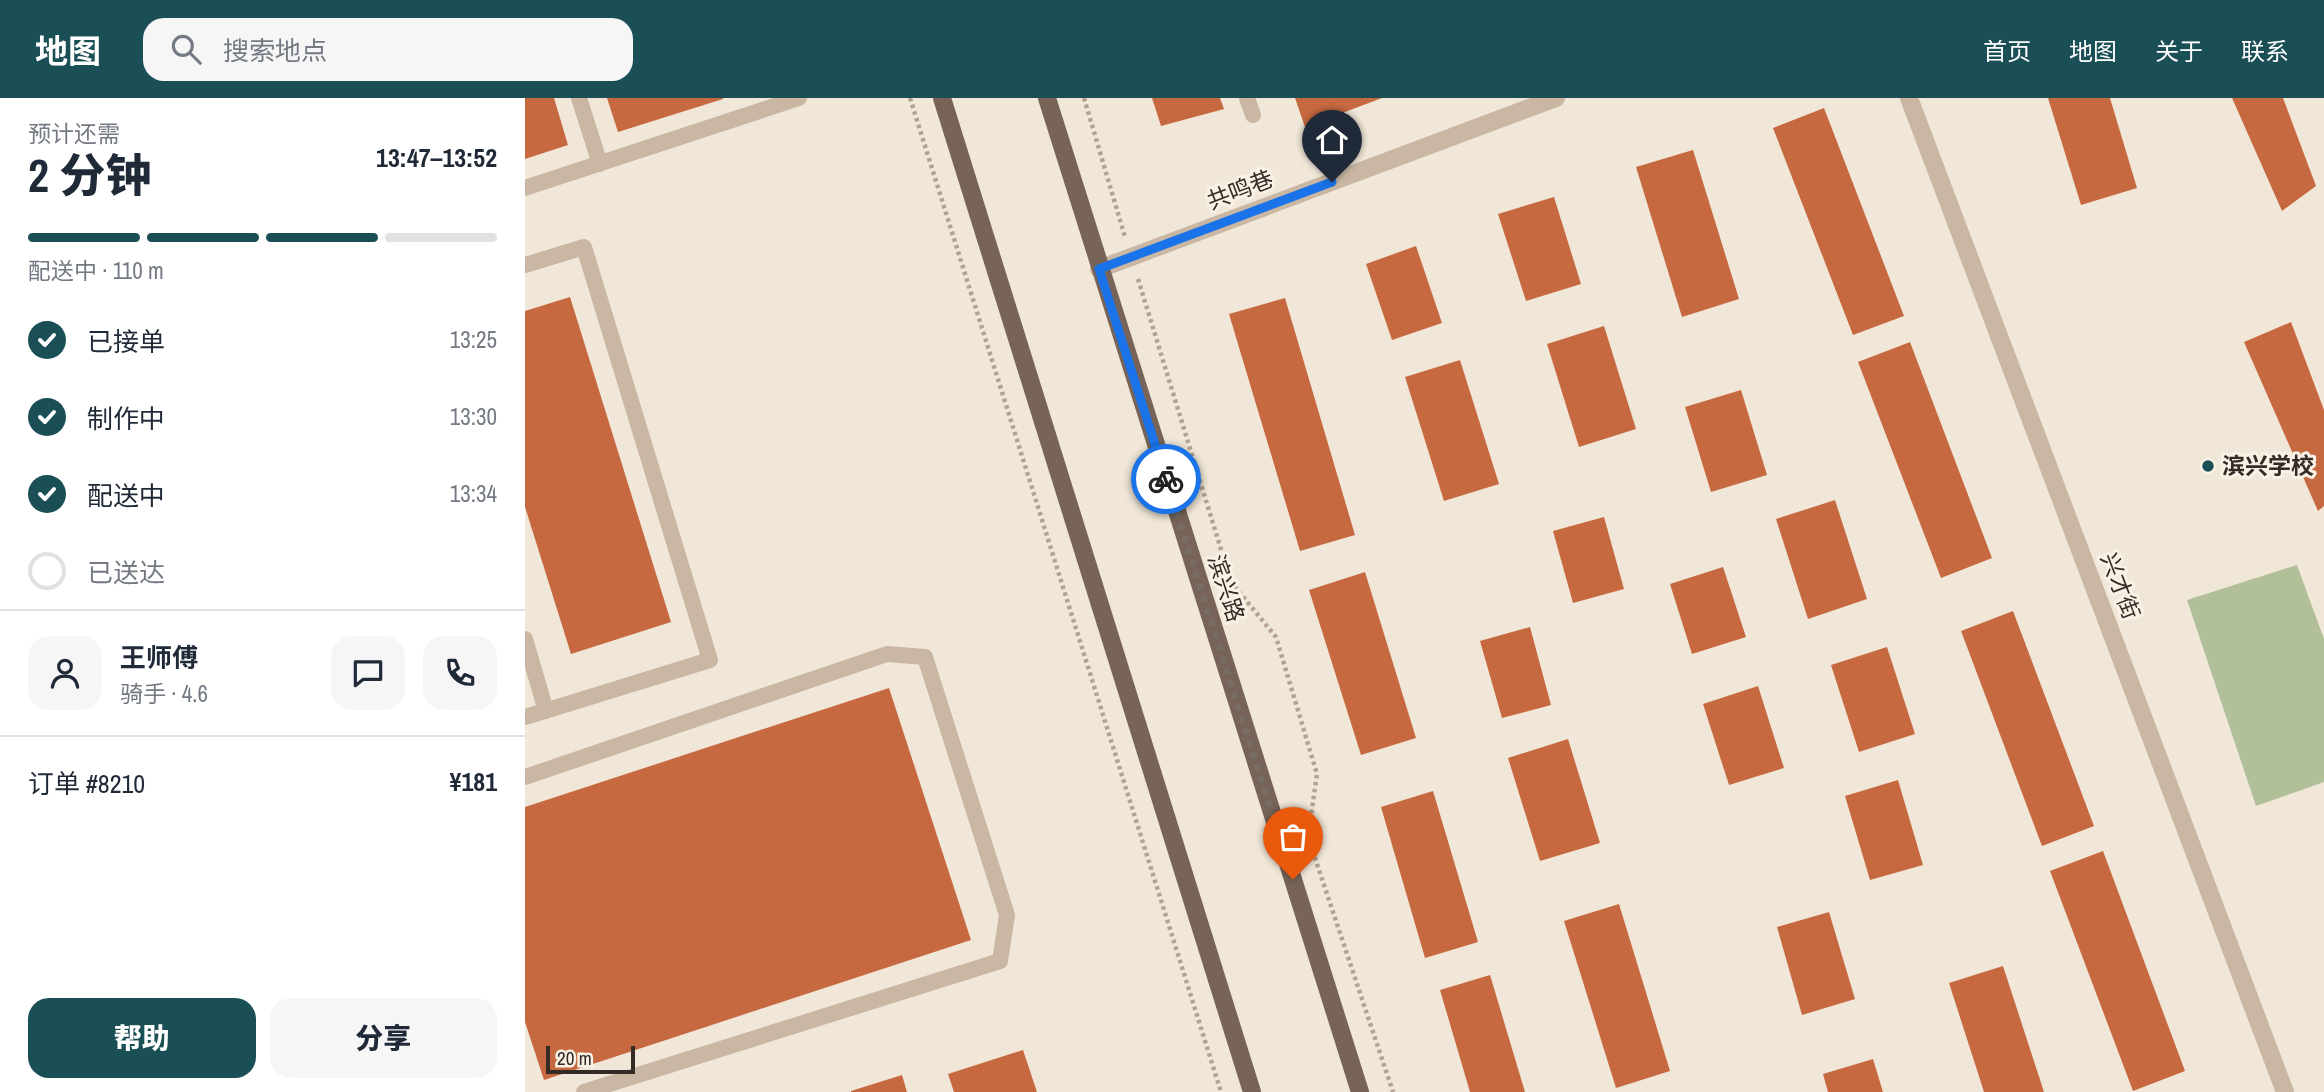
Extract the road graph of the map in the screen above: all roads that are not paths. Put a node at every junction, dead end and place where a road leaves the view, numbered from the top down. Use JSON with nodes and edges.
{"nodes":[{"id":1,"x":579,"y":98,"type":"edge"},
{"id":2,"x":799,"y":98,"type":"edge"},
{"id":3,"x":942,"y":98,"type":"edge"},
{"id":4,"x":1047,"y":98,"type":"edge"},
{"id":5,"x":1247,"y":98,"type":"edge"},
{"id":6,"x":1556,"y":98,"type":"edge"},
{"id":7,"x":1909,"y":98,"type":"edge"},
{"id":8,"x":1253,"y":115,"type":"dead end"},
{"id":9,"x":600,"y":164,"type":"junction"},
{"id":10,"x":525,"y":188,"type":"edge"},
{"id":11,"x":525,"y":265,"type":"edge"},
{"id":12,"x":1099,"y":269,"type":"junction"},
{"id":13,"x":525,"y":639,"type":"edge"},
{"id":14,"x":546,"y":710,"type":"junction"},
{"id":15,"x":525,"y":717,"type":"edge"},
{"id":16,"x":525,"y":777,"type":"edge"},
{"id":17,"x":584,"y":1092,"type":"edge"},
{"id":18,"x":1252,"y":1092,"type":"edge"},
{"id":19,"x":1360,"y":1092,"type":"edge"},
{"id":20,"x":2285,"y":1092,"type":"edge"}],
"edges":[{"from":1,"to":9,"type":"lane"},
{"from":2,"to":9,"type":"lane"},
{"from":3,"to":18,"type":"main road"},
{"from":4,"to":12,"type":"main road","name":"滨兴路"},
{"from":5,"to":8,"type":"lane"},
{"from":6,"to":12,"type":"street","name":"共鸣巷"},
{"from":7,"to":20,"type":"street","name":"兴才街"},
{"from":9,"to":10,"type":"lane"},
{"from":11,"to":14,"type":"lane"},
{"from":12,"to":19,"type":"main road","name":"滨兴路"},
{"from":13,"to":14,"type":"lane"},
{"from":14,"to":15,"type":"lane"},
{"from":16,"to":17,"type":"lane"}]}
